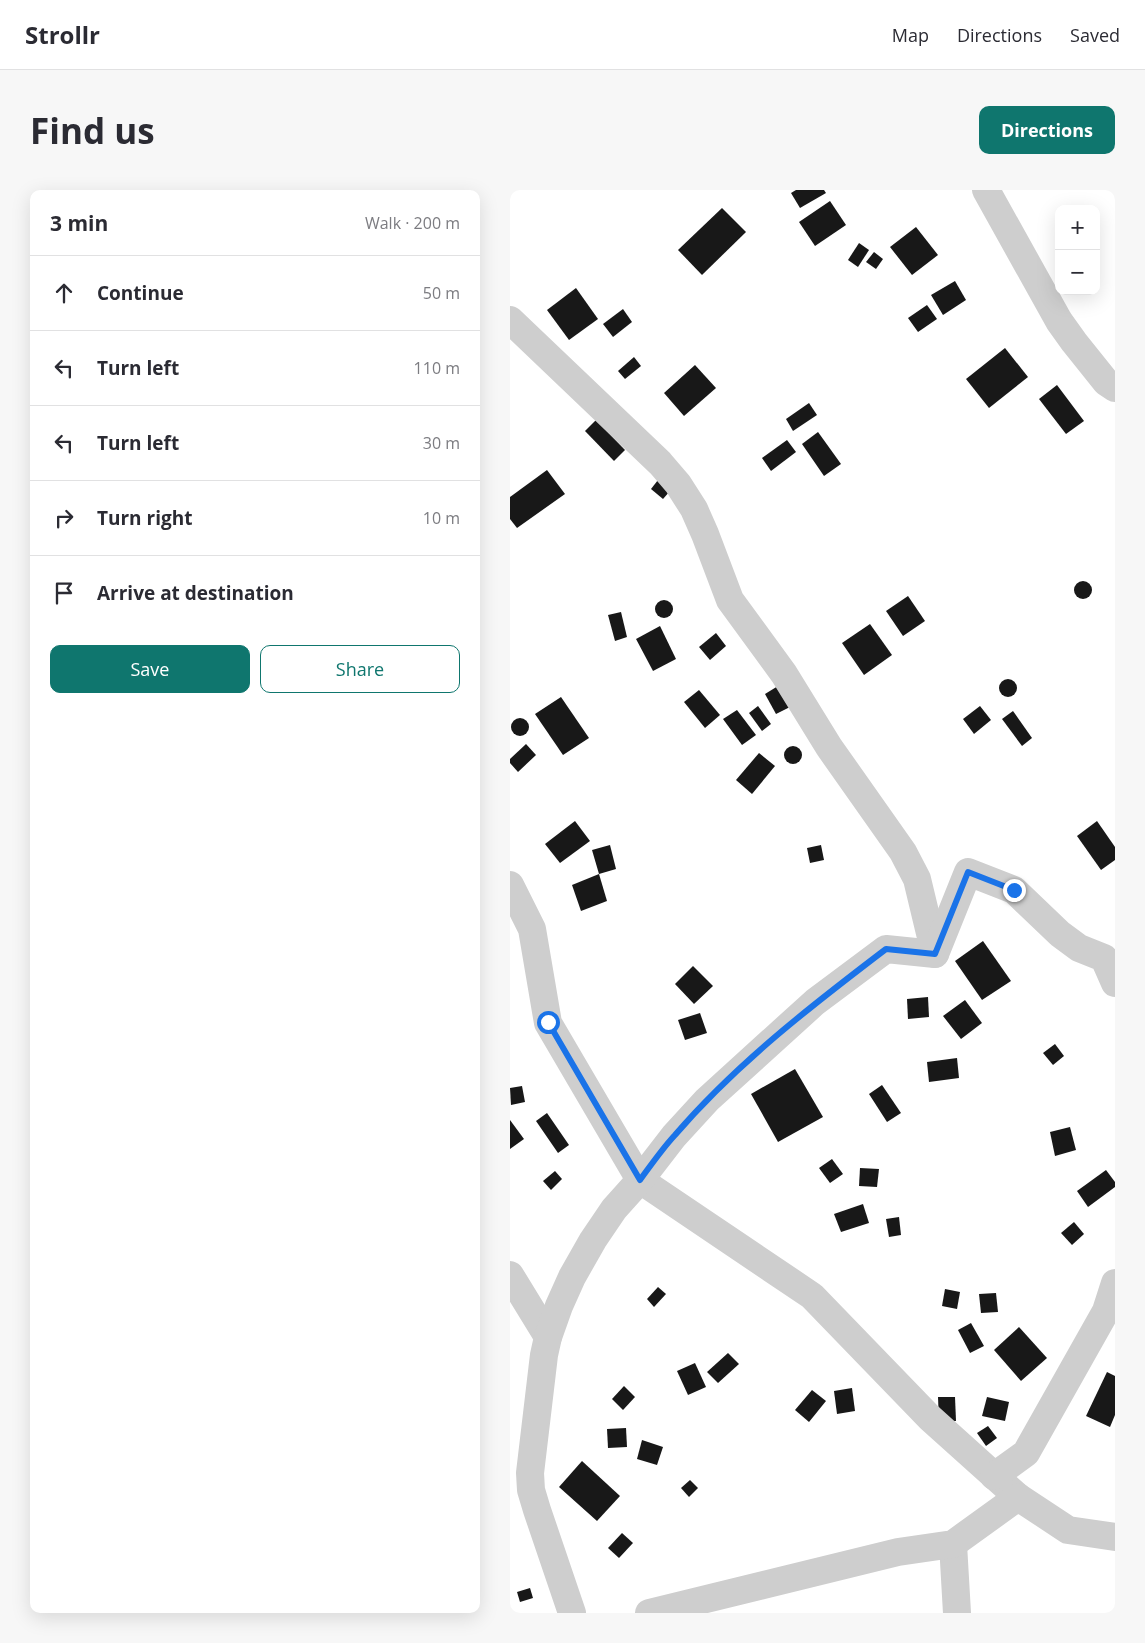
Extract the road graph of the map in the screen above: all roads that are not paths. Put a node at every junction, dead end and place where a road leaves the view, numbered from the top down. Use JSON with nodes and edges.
{"nodes":[{"id":1,"x":986,"y":190,"type":"edge"},
{"id":2,"x":510,"y":320,"type":"edge"},
{"id":3,"x":1115,"y":388,"type":"edge"},
{"id":4,"x":510,"y":885,"type":"edge"},
{"id":5,"x":935,"y":954,"type":"junction"},
{"id":6,"x":1115,"y":983,"type":"edge"},
{"id":7,"x":640,"y":1180,"type":"junction"},
{"id":8,"x":510,"y":1275,"type":"edge"},
{"id":9,"x":1115,"y":1283,"type":"edge"},
{"id":10,"x":548,"y":1337,"type":"junction"},
{"id":11,"x":994,"y":1476,"type":"junction"},
{"id":12,"x":1018,"y":1497,"type":"junction"},
{"id":13,"x":1115,"y":1537,"type":"edge"},
{"id":14,"x":953,"y":1544,"type":"junction"},
{"id":15,"x":572,"y":1613,"type":"edge"},
{"id":16,"x":649,"y":1613,"type":"edge"},
{"id":17,"x":957,"y":1613,"type":"edge"}],
"edges":[{"from":1,"to":3,"type":"street"},
{"from":2,"to":5,"type":"street"},
{"from":4,"to":7,"type":"street"},
{"from":5,"to":6,"type":"street"},
{"from":5,"to":7,"type":"street"},
{"from":7,"to":10,"type":"street"},
{"from":7,"to":11,"type":"street"},
{"from":8,"to":10,"type":"street"},
{"from":9,"to":11,"type":"street"},
{"from":10,"to":15,"type":"street"},
{"from":11,"to":12,"type":"street"},
{"from":12,"to":13,"type":"street"},
{"from":12,"to":14,"type":"street"},
{"from":14,"to":16,"type":"street"},
{"from":14,"to":17,"type":"street"}]}
